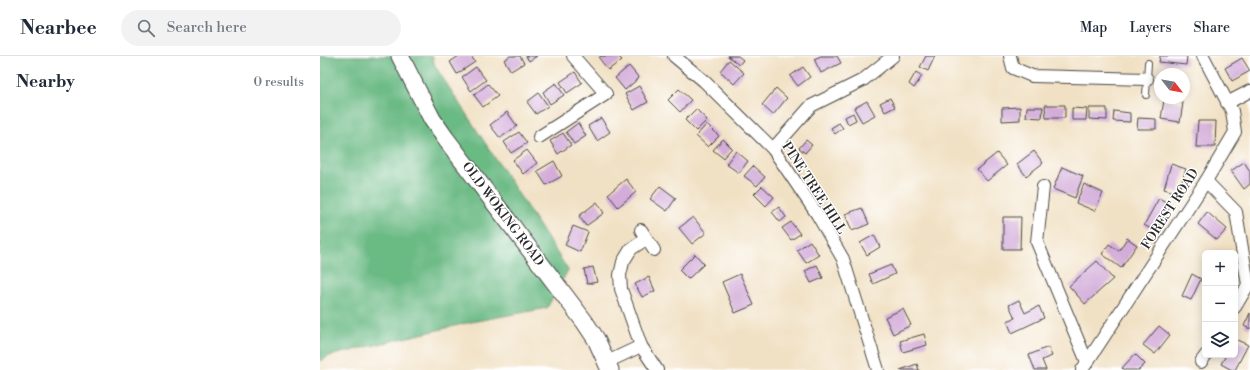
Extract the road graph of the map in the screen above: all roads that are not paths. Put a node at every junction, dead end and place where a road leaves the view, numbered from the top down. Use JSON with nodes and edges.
{"nodes":[{"id":1,"x":400,"y":56,"type":"edge"},
{"id":2,"x":573,"y":56,"type":"edge"},
{"id":3,"x":674,"y":56,"type":"edge"},
{"id":4,"x":893,"y":56,"type":"edge"},
{"id":5,"x":1010,"y":56,"type":"edge"},
{"id":6,"x":1203,"y":56,"type":"edge"},
{"id":7,"x":1148,"y":63,"type":"dead end"},
{"id":8,"x":1147,"y":80,"type":"junction"},
{"id":9,"x":1250,"y":91,"type":"edge"},
{"id":10,"x":1146,"y":95,"type":"dead end"},
{"id":11,"x":1227,"y":103,"type":"junction"},
{"id":12,"x":539,"y":137,"type":"dead end"},
{"id":13,"x":773,"y":149,"type":"junction"},
{"id":14,"x":1206,"y":181,"type":"junction"},
{"id":15,"x":1044,"y":187,"type":"dead end"},
{"id":16,"x":654,"y":250,"type":"dead end"},
{"id":17,"x":1238,"y":302,"type":"edge"},
{"id":18,"x":642,"y":346,"type":"junction"},
{"id":19,"x":608,"y":366,"type":"edge"},
{"id":20,"x":1084,"y":366,"type":"edge"},
{"id":21,"x":658,"y":370,"type":"edge"},
{"id":22,"x":878,"y":370,"type":"edge"}],
"edges":[{"from":1,"to":19,"type":"main road","name":"OLD WOKING ROAD"},
{"from":2,"to":12,"type":"street"},
{"from":3,"to":13,"type":"street","name":"PINE TREE HILL"},
{"from":4,"to":13,"type":"street"},
{"from":5,"to":8,"type":"street"},
{"from":6,"to":11,"type":"street","name":"FOREST ROAD"},
{"from":7,"to":8,"type":"lane"},
{"from":8,"to":10,"type":"lane"},
{"from":9,"to":11,"type":"street"},
{"from":11,"to":14,"type":"street","name":"FOREST ROAD"},
{"from":13,"to":22,"type":"street","name":"PINE TREE HILL"},
{"from":14,"to":17,"type":"street"},
{"from":14,"to":20,"type":"street","name":"FOREST ROAD"},
{"from":15,"to":20,"type":"street"},
{"from":16,"to":18,"type":"street"},
{"from":18,"to":19,"type":"street"},
{"from":18,"to":21,"type":"street"}]}
